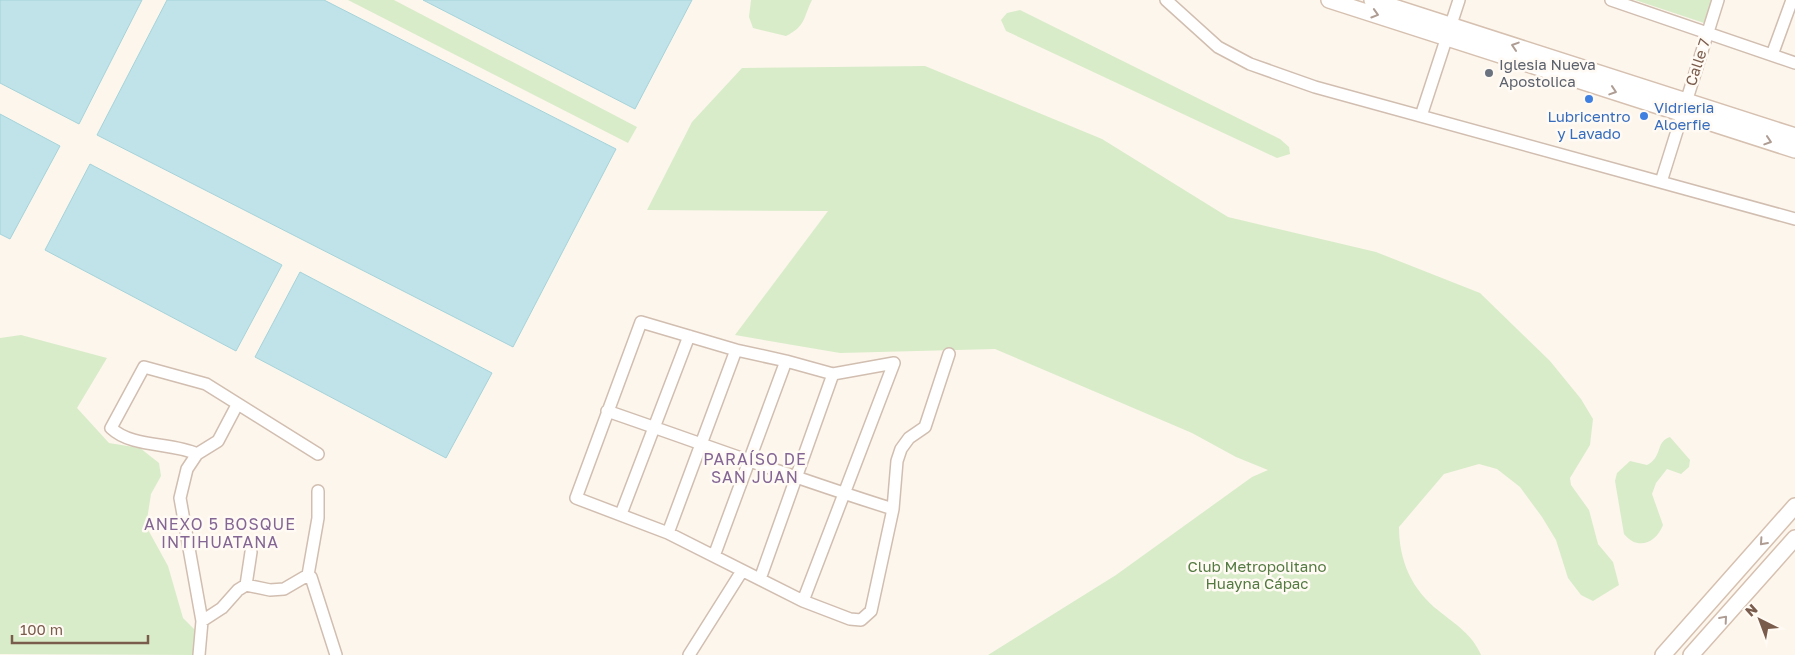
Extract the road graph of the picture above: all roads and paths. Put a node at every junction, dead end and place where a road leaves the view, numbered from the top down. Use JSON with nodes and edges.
{"nodes":[{"id":1,"x":1166,"y":0,"type":"edge"},
{"id":2,"x":1329,"y":0,"type":"edge"},
{"id":3,"x":1459,"y":0,"type":"edge"},
{"id":4,"x":1611,"y":0,"type":"edge"},
{"id":5,"x":1718,"y":0,"type":"edge"},
{"id":6,"x":1792,"y":0,"type":"edge"},
{"id":7,"x":1379,"y":1,"type":"edge"},
{"id":8,"x":1449,"y":31,"type":"junction"},
{"id":9,"x":1707,"y":32,"type":"junction"},
{"id":10,"x":1772,"y":55,"type":"junction"},
{"id":11,"x":1795,"y":63,"type":"edge"},
{"id":12,"x":1683,"y":107,"type":"junction"},
{"id":13,"x":1420,"y":116,"type":"junction"},
{"id":14,"x":1795,"y":136,"type":"edge"},
{"id":15,"x":1795,"y":150,"type":"edge"},
{"id":16,"x":1661,"y":182,"type":"junction"},
{"id":17,"x":1795,"y":219,"type":"edge"},
{"id":18,"x":689,"y":336,"type":"junction"},
{"id":19,"x":736,"y":350,"type":"junction"},
{"id":20,"x":949,"y":354,"type":"dead end"},
{"id":21,"x":786,"y":361,"type":"junction"},
{"id":22,"x":833,"y":374,"type":"junction"},
{"id":23,"x":237,"y":404,"type":"junction"},
{"id":24,"x":607,"y":411,"type":"junction"},
{"id":25,"x":654,"y":427,"type":"junction"},
{"id":26,"x":701,"y":443,"type":"junction"},
{"id":27,"x":198,"y":454,"type":"junction"},
{"id":28,"x":318,"y":454,"type":"dead end"},
{"id":29,"x":749,"y":459,"type":"junction"},
{"id":30,"x":795,"y":478,"type":"junction"},
{"id":31,"x":318,"y":491,"type":"dead end"},
{"id":32,"x":843,"y":494,"type":"junction"},
{"id":33,"x":1795,"y":506,"type":"edge"},
{"id":34,"x":893,"y":509,"type":"junction"},
{"id":35,"x":621,"y":514,"type":"junction"},
{"id":36,"x":668,"y":533,"type":"junction"},
{"id":37,"x":1795,"y":538,"type":"edge"},
{"id":38,"x":251,"y":552,"type":"dead end"},
{"id":39,"x":714,"y":556,"type":"junction"},
{"id":40,"x":742,"y":570,"type":"junction"},
{"id":41,"x":308,"y":575,"type":"junction"},
{"id":42,"x":760,"y":579,"type":"junction"},
{"id":43,"x":246,"y":585,"type":"junction"},
{"id":44,"x":803,"y":601,"type":"junction"},
{"id":45,"x":202,"y":621,"type":"junction"},
{"id":46,"x":199,"y":655,"type":"edge"},
{"id":47,"x":336,"y":655,"type":"edge"},
{"id":48,"x":689,"y":655,"type":"edge"},
{"id":49,"x":1663,"y":655,"type":"edge"},
{"id":50,"x":1691,"y":655,"type":"edge"}],
"edges":[{"from":1,"to":13,"type":"street"},
{"from":2,"to":8,"type":"main road","one_way":true},
{"from":3,"to":8,"type":"street"},
{"from":4,"to":9,"type":"street"},
{"from":5,"to":9,"type":"street","name":"Calle 7"},
{"from":6,"to":10,"type":"street"},
{"from":7,"to":8,"type":"main road"},
{"from":8,"to":12,"type":"main road"},
{"from":8,"to":13,"type":"street"},
{"from":9,"to":10,"type":"street"},
{"from":9,"to":12,"type":"street","name":"Calle 7"},
{"from":10,"to":11,"type":"street"},
{"from":12,"to":14,"type":"main road"},
{"from":12,"to":15,"type":"main road","one_way":true},
{"from":12,"to":16,"type":"street","name":"Calle 7"},
{"from":13,"to":16,"type":"street"},
{"from":16,"to":17,"type":"street"},
{"from":18,"to":19,"type":"street"},
{"from":18,"to":24,"type":"street"},
{"from":18,"to":25,"type":"street"},
{"from":19,"to":21,"type":"street"},
{"from":19,"to":26,"type":"street"},
{"from":20,"to":34,"type":"street"},
{"from":21,"to":22,"type":"street"},
{"from":21,"to":29,"type":"street"},
{"from":22,"to":30,"type":"street"},
{"from":22,"to":32,"type":"street"},
{"from":23,"to":27,"type":"street"},
{"from":23,"to":27,"type":"street"},
{"from":23,"to":28,"type":"street"},
{"from":24,"to":25,"type":"street"},
{"from":24,"to":35,"type":"street"},
{"from":25,"to":26,"type":"street"},
{"from":25,"to":35,"type":"street"},
{"from":26,"to":29,"type":"street"},
{"from":26,"to":36,"type":"street"},
{"from":27,"to":45,"type":"street"},
{"from":29,"to":30,"type":"street"},
{"from":29,"to":39,"type":"street"},
{"from":30,"to":32,"type":"street"},
{"from":30,"to":42,"type":"street"},
{"from":31,"to":41,"type":"street"},
{"from":32,"to":34,"type":"street"},
{"from":32,"to":44,"type":"street"},
{"from":33,"to":49,"type":"main road","one_way":true},
{"from":34,"to":44,"type":"street"},
{"from":35,"to":36,"type":"street"},
{"from":36,"to":39,"type":"street"},
{"from":50,"to":37,"type":"main road","one_way":true},
{"from":38,"to":43,"type":"street"},
{"from":39,"to":40,"type":"street"},
{"from":40,"to":42,"type":"street"},
{"from":40,"to":48,"type":"street"},
{"from":41,"to":43,"type":"street"},
{"from":41,"to":47,"type":"street"},
{"from":42,"to":44,"type":"street"},
{"from":43,"to":45,"type":"street"},
{"from":45,"to":46,"type":"street"}]}
